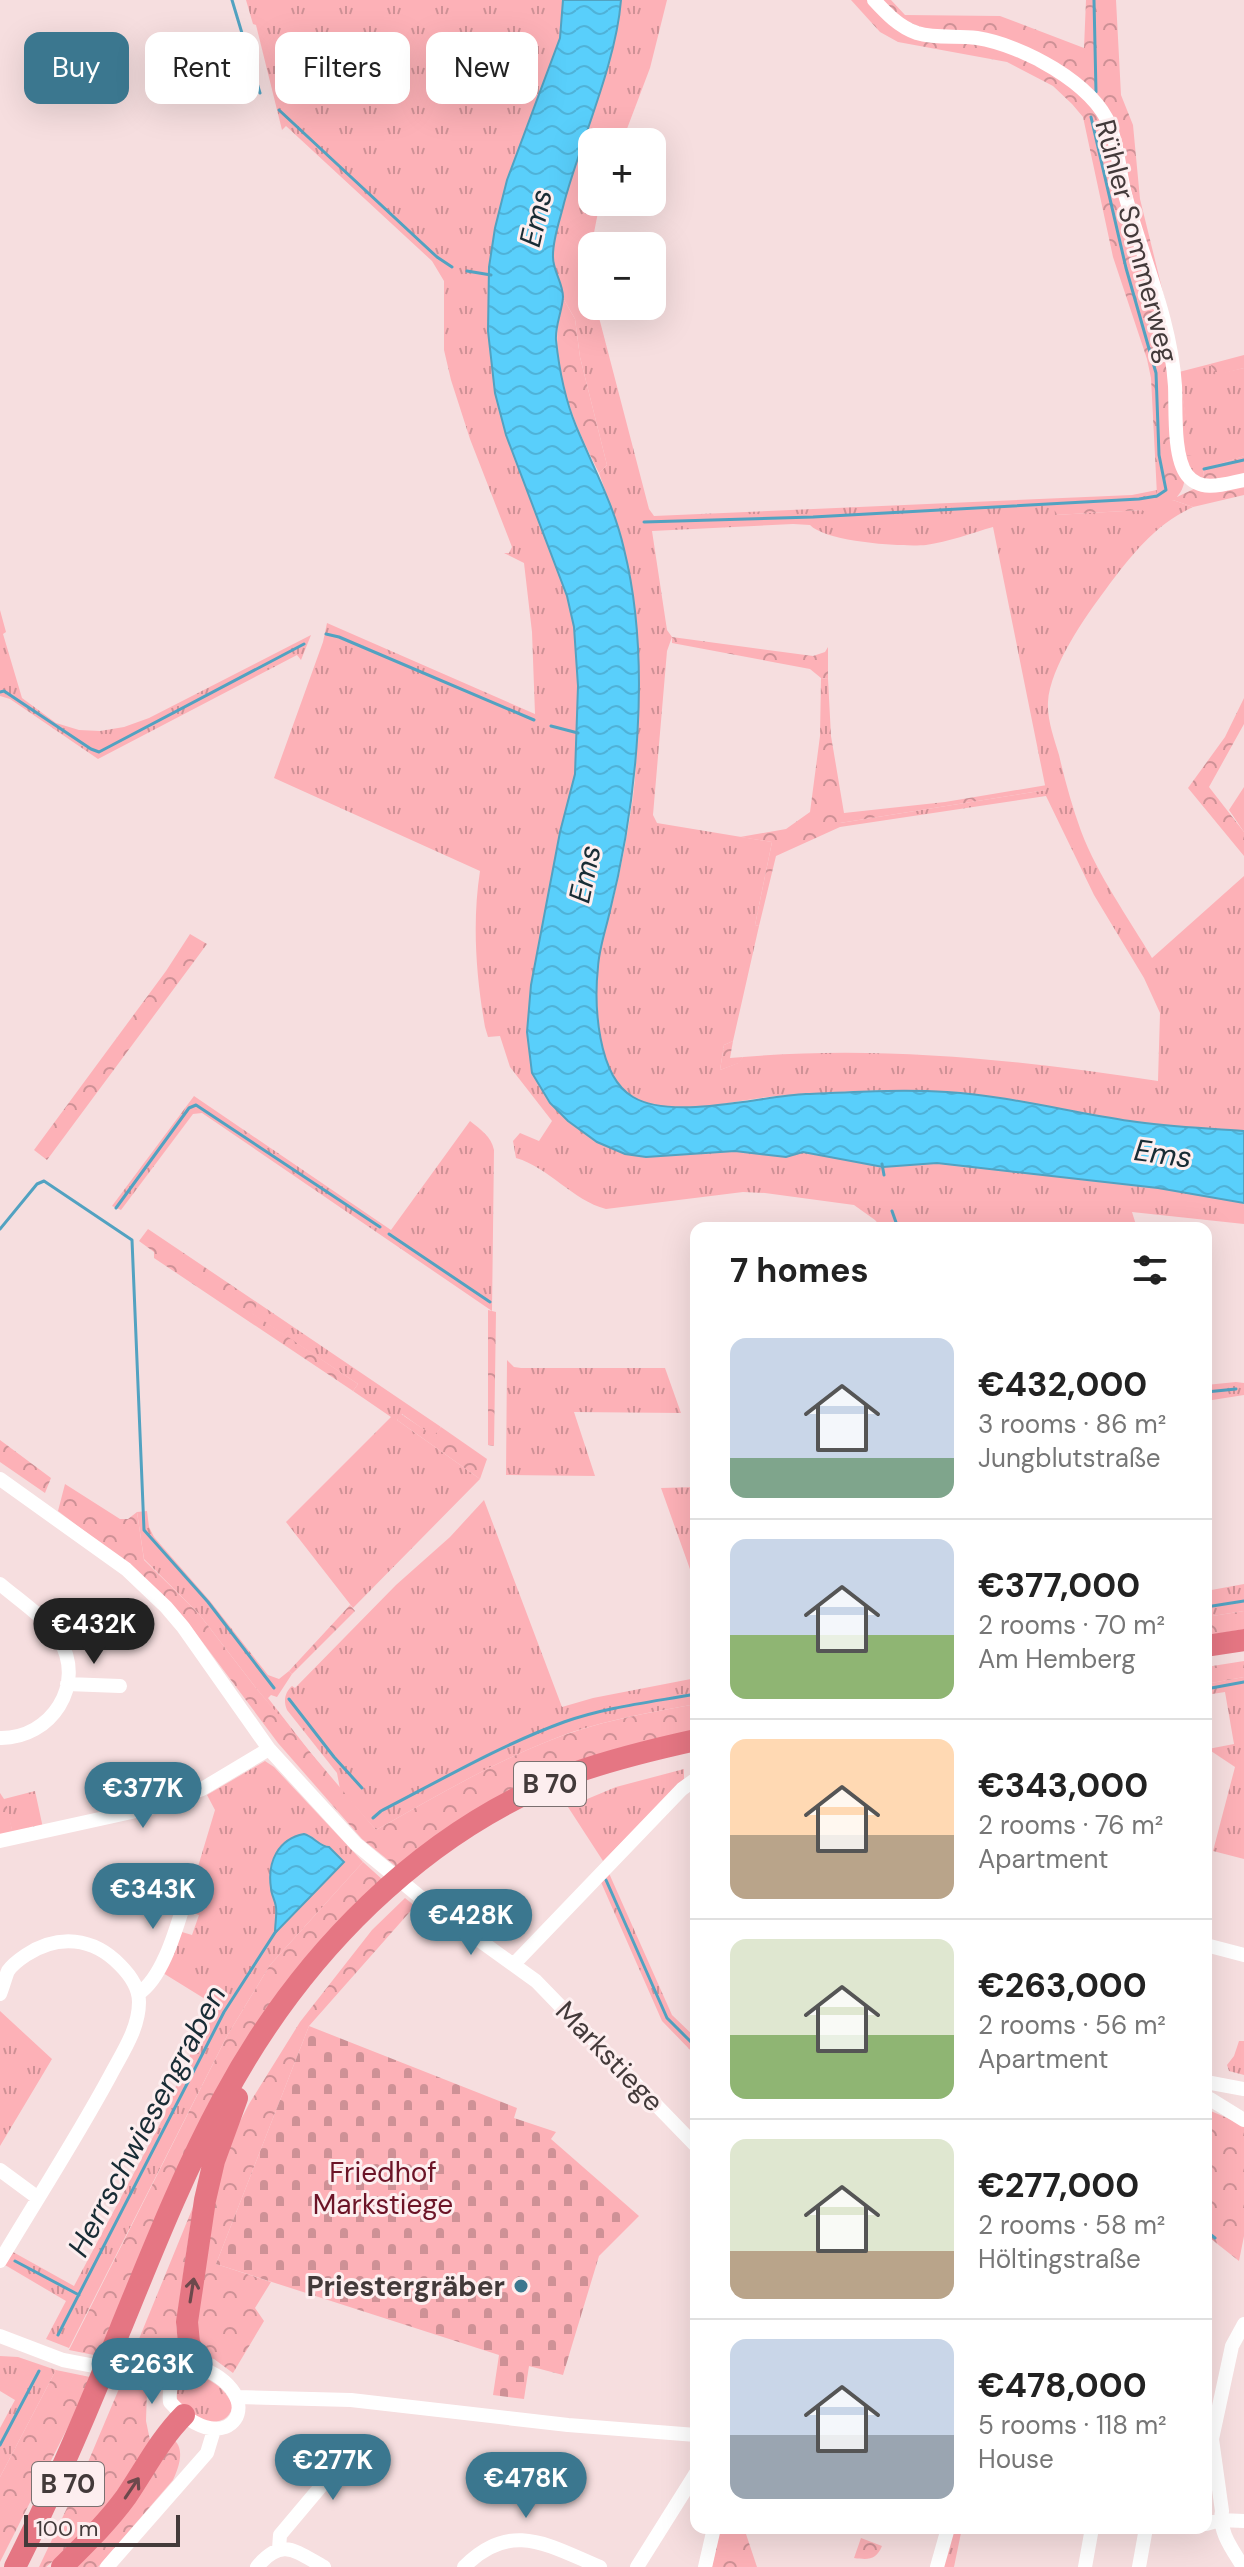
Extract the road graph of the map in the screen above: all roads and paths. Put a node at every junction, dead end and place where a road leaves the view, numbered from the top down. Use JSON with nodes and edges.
{"nodes":[{"id":1,"x":874,"y":0,"type":"edge"},
{"id":2,"x":1244,"y":480,"type":"edge"},
{"id":3,"x":1,"y":1482,"type":"edge"},
{"id":4,"x":0,"y":1584,"type":"edge"},
{"id":5,"x":1244,"y":1640,"type":"edge"},
{"id":6,"x":1212,"y":1645,"type":"edge"},
{"id":7,"x":1244,"y":1651,"type":"edge"},
{"id":8,"x":1212,"y":1657,"type":"edge"},
{"id":9,"x":67,"y":1684,"type":"junction"},
{"id":10,"x":120,"y":1686,"type":"dead end"},
{"id":11,"x":0,"y":1738,"type":"edge"},
{"id":12,"x":690,"y":1741,"type":"edge"},
{"id":13,"x":269,"y":1749,"type":"junction"},
{"id":14,"x":690,"y":1754,"type":"edge"},
{"id":15,"x":690,"y":1783,"type":"edge"},
{"id":16,"x":0,"y":1841,"type":"edge"},
{"id":17,"x":424,"y":1866,"type":"junction"},
{"id":18,"x":190,"y":1885,"type":"dead end"},
{"id":19,"x":382,"y":1900,"type":"junction"},
{"id":20,"x":1212,"y":1947,"type":"edge"},
{"id":21,"x":1244,"y":1955,"type":"edge"},
{"id":22,"x":514,"y":1964,"type":"junction"},
{"id":23,"x":4,"y":1966,"type":"edge"},
{"id":24,"x":0,"y":1994,"type":"edge"},
{"id":25,"x":138,"y":1994,"type":"junction"},
{"id":26,"x":1212,"y":2083,"type":"edge"},
{"id":27,"x":1244,"y":2089,"type":"edge"},
{"id":28,"x":237,"y":2098,"type":"junction"},
{"id":29,"x":1212,"y":2100,"type":"edge"},
{"id":30,"x":1212,"y":2101,"type":"edge"},
{"id":31,"x":1244,"y":2107,"type":"edge"},
{"id":32,"x":1244,"y":2120,"type":"edge"},
{"id":33,"x":690,"y":2140,"type":"edge"},
{"id":34,"x":0,"y":2170,"type":"edge"},
{"id":35,"x":38,"y":2198,"type":"junction"},
{"id":36,"x":0,"y":2261,"type":"edge"},
{"id":37,"x":1244,"y":2324,"type":"edge"},
{"id":38,"x":124,"y":2335,"type":"junction"},
{"id":39,"x":0,"y":2336,"type":"edge"},
{"id":40,"x":196,"y":2366,"type":"junction"},
{"id":41,"x":173,"y":2381,"type":"junction"},
{"id":42,"x":237,"y":2397,"type":"junction"},
{"id":43,"x":98,"y":2398,"type":"junction"},
{"id":44,"x":184,"y":2415,"type":"junction"},
{"id":45,"x":214,"y":2430,"type":"junction"},
{"id":46,"x":690,"y":2435,"type":"edge"},
{"id":47,"x":354,"y":2447,"type":"dead end"},
{"id":48,"x":690,"y":2493,"type":"edge"},
{"id":49,"x":1244,"y":2521,"type":"edge"},
{"id":50,"x":1213,"y":2522,"type":"edge"},
{"id":51,"x":713,"y":2534,"type":"edge"},
{"id":52,"x":946,"y":2534,"type":"edge"},
{"id":53,"x":1091,"y":2534,"type":"edge"},
{"id":54,"x":1145,"y":2534,"type":"edge"},
{"id":55,"x":279,"y":2549,"type":"junction"},
{"id":56,"x":15,"y":2567,"type":"edge"},
{"id":57,"x":29,"y":2567,"type":"edge"},
{"id":58,"x":62,"y":2567,"type":"edge"},
{"id":59,"x":107,"y":2567,"type":"edge"},
{"id":60,"x":257,"y":2567,"type":"edge"},
{"id":61,"x":324,"y":2567,"type":"edge"},
{"id":62,"x":464,"y":2567,"type":"edge"},
{"id":63,"x":600,"y":2567,"type":"edge"},
{"id":64,"x":637,"y":2567,"type":"edge"},
{"id":65,"x":705,"y":2567,"type":"edge"},
{"id":66,"x":937,"y":2567,"type":"edge"},
{"id":67,"x":1085,"y":2567,"type":"edge"},
{"id":68,"x":1139,"y":2567,"type":"edge"},
{"id":69,"x":1243,"y":2567,"type":"edge"}],
"edges":[{"from":1,"to":2,"type":"street","name":"Rühler Sommerweg"},
{"from":3,"to":13,"type":"street","name":"Markstiege"},
{"from":4,"to":9,"type":"street"},
{"from":5,"to":6,"type":"highway"},
{"from":7,"to":8,"type":"highway"},
{"from":9,"to":10,"type":"street"},
{"from":9,"to":11,"type":"street"},
{"from":12,"to":17,"type":"highway","number":"B 70"},
{"from":13,"to":16,"type":"street"},
{"from":13,"to":22,"type":"street","name":"Markstiege"},
{"from":14,"to":17,"type":"highway","number":"B 70"},
{"from":15,"to":22,"type":"street"},
{"from":17,"to":19,"type":"highway","number":"B 70"},
{"from":18,"to":25,"type":"street"},
{"from":19,"to":28,"type":"highway","number":"B 70"},
{"from":19,"to":38,"type":"highway","number":"B 70"},
{"from":20,"to":21,"type":"street"},
{"from":22,"to":33,"type":"street","name":"Markstiege"},
{"from":23,"to":24,"type":"street"},
{"from":23,"to":25,"type":"street"},
{"from":25,"to":35,"type":"street"},
{"from":26,"to":27,"type":"street"},
{"from":28,"to":38,"type":"highway","number":"B 70"},
{"from":40,"to":28,"type":"highway","one_way":true},
{"from":29,"to":31,"type":"street"},
{"from":30,"to":32,"type":"street"},
{"from":34,"to":35,"type":"street"},
{"from":35,"to":36,"type":"street"},
{"from":37,"to":50,"type":"street"},
{"from":38,"to":43,"type":"highway","number":"B 70"},
{"from":39,"to":41,"type":"street"},
{"from":40,"to":41,"type":"street"},
{"from":40,"to":42,"type":"street"},
{"from":41,"to":44,"type":"street"},
{"from":42,"to":45,"type":"street"},
{"from":42,"to":46,"type":"street"},
{"from":43,"to":56,"type":"highway","number":"B 70"},
{"from":43,"to":57,"type":"highway","number":"B 70"},
{"from":44,"to":45,"type":"street"},
{"from":58,"to":44,"type":"highway","one_way":true},
{"from":45,"to":59,"type":"street"},
{"from":47,"to":55,"type":"street"},
{"from":48,"to":64,"type":"street"},
{"from":49,"to":50,"type":"street"},
{"from":50,"to":69,"type":"street"},
{"from":51,"to":65,"type":"street"},
{"from":52,"to":66,"type":"street"},
{"from":53,"to":67,"type":"street"},
{"from":54,"to":68,"type":"street"},
{"from":55,"to":60,"type":"street"},
{"from":55,"to":61,"type":"street"},
{"from":62,"to":63,"type":"street"}]}
